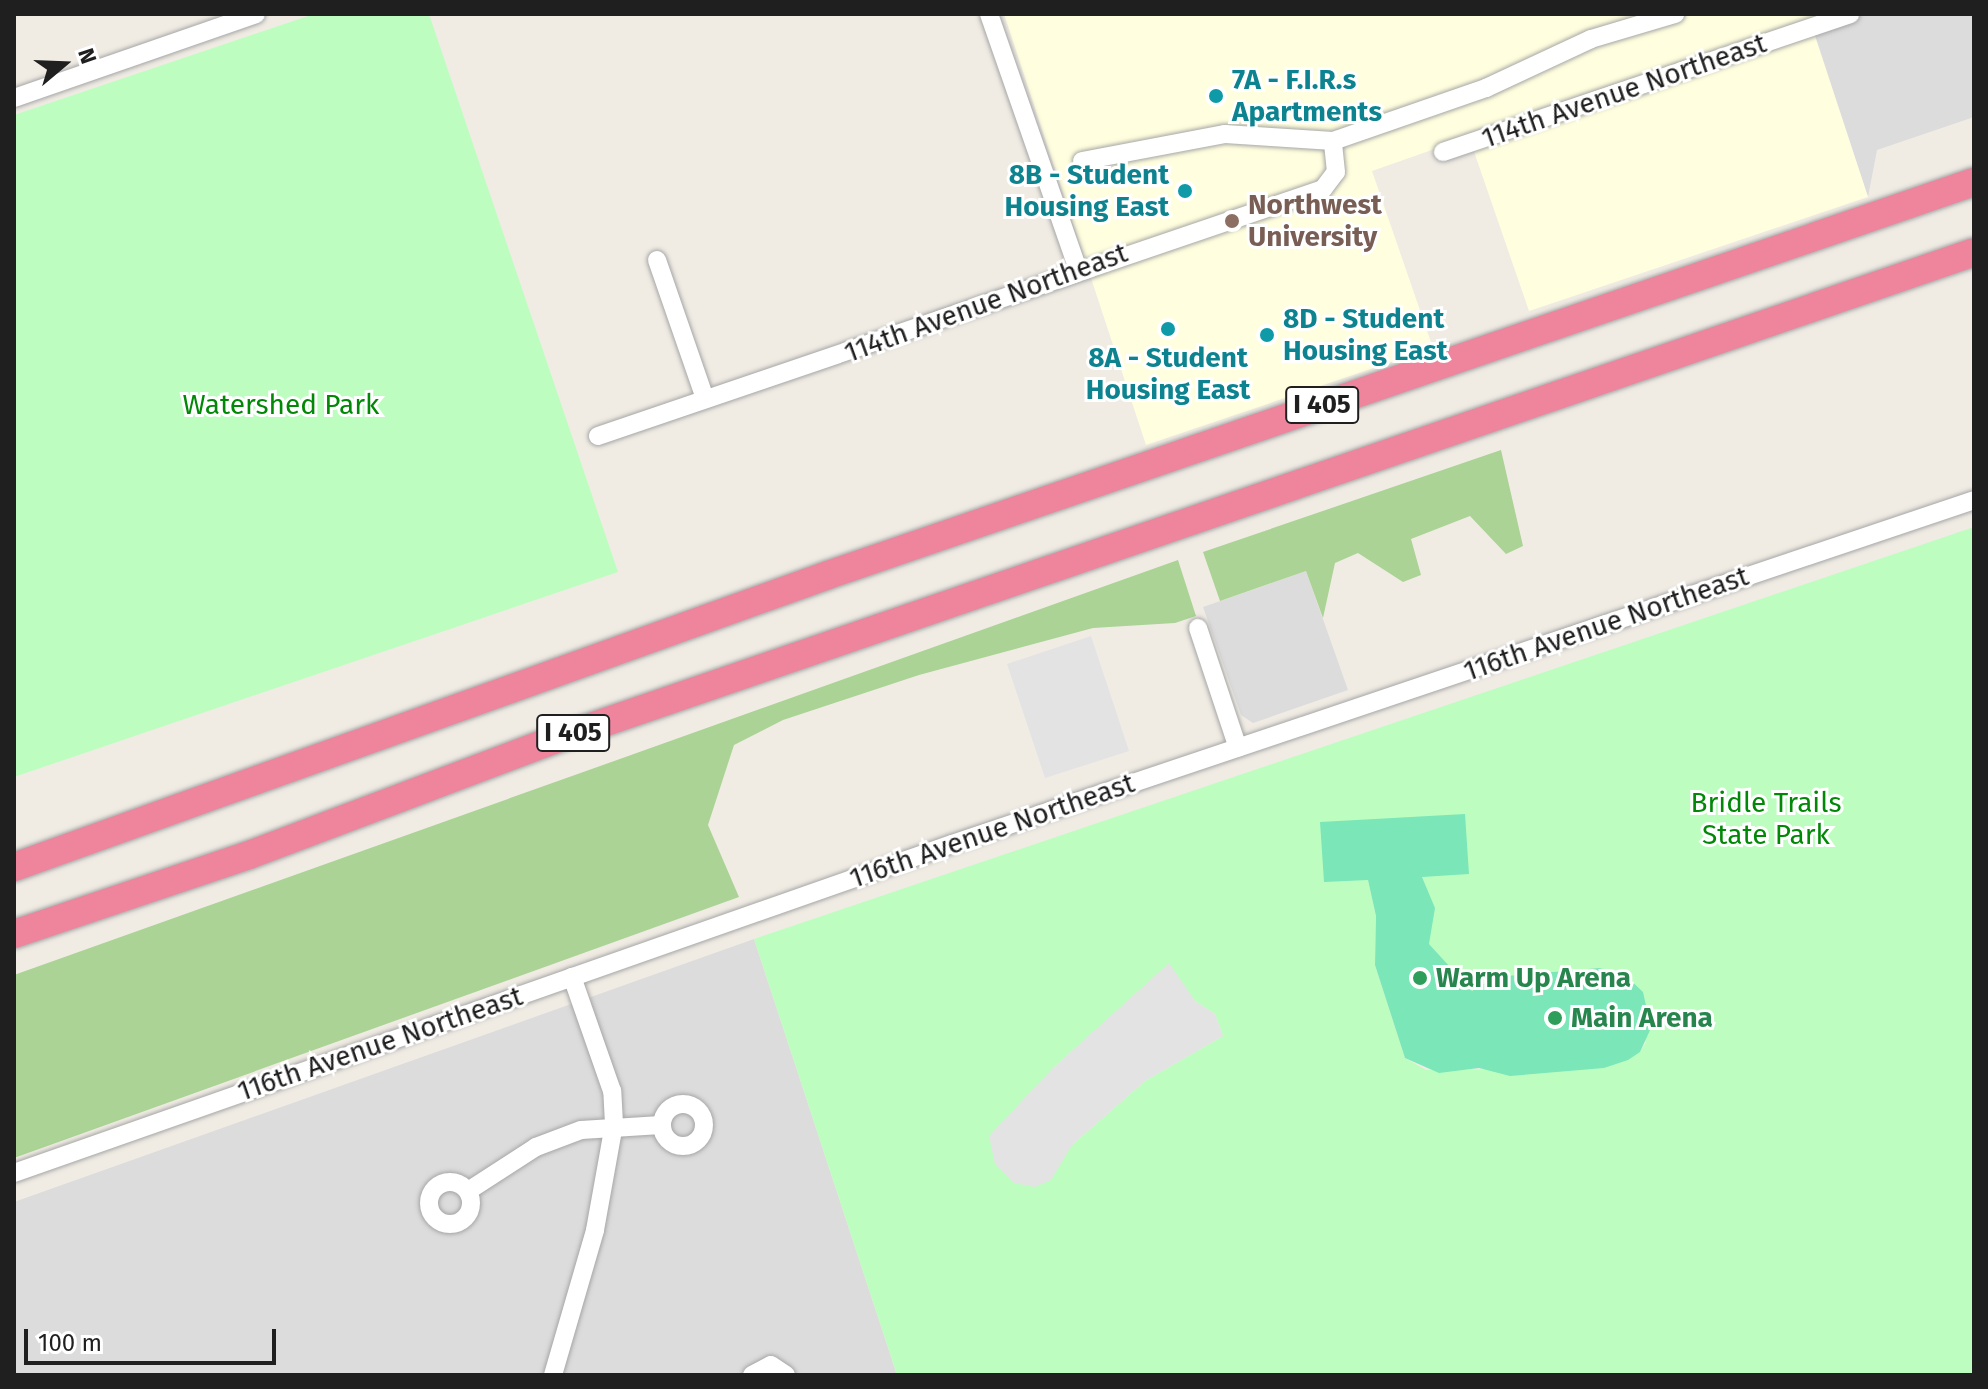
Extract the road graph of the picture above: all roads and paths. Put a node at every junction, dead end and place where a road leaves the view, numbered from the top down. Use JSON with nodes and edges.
{"nodes":[{"id":1,"x":256,"y":14,"type":"edge"},
{"id":2,"x":989,"y":14,"type":"edge"},
{"id":3,"x":1675,"y":14,"type":"edge"},
{"id":4,"x":1850,"y":14,"type":"edge"},
{"id":5,"x":14,"y":98,"type":"edge"},
{"id":6,"x":1333,"y":141,"type":"junction"},
{"id":7,"x":1443,"y":152,"type":"dead end"},
{"id":8,"x":1082,"y":161,"type":"dead end"},
{"id":9,"x":1974,"y":182,"type":"edge"},
{"id":10,"x":1974,"y":252,"type":"edge"},
{"id":11,"x":657,"y":260,"type":"dead end"},
{"id":12,"x":1078,"y":269,"type":"junction"},
{"id":13,"x":705,"y":399,"type":"junction"},
{"id":14,"x":598,"y":436,"type":"dead end"},
{"id":15,"x":1974,"y":500,"type":"edge"},
{"id":16,"x":1198,"y":628,"type":"dead end"},
{"id":17,"x":1238,"y":748,"type":"junction"},
{"id":18,"x":14,"y":867,"type":"edge"},
{"id":19,"x":14,"y":934,"type":"edge"},
{"id":20,"x":572,"y":977,"type":"junction"},
{"id":21,"x":614,"y":1124,"type":"junction"},
{"id":22,"x":661,"y":1125,"type":"dead end"},
{"id":23,"x":14,"y":1173,"type":"edge"},
{"id":24,"x":468,"y":1191,"type":"dead end"},
{"id":25,"x":553,"y":1375,"type":"edge"},
{"id":26,"x":752,"y":1375,"type":"edge"},
{"id":27,"x":786,"y":1375,"type":"edge"}],
"edges":[{"from":1,"to":5,"type":"street"},
{"from":2,"to":12,"type":"street"},
{"from":3,"to":6,"type":"street"},
{"from":4,"to":7,"type":"street","name":"114th Avenue Northeast"},
{"from":6,"to":8,"type":"street"},
{"from":6,"to":12,"type":"street","name":"114th Avenue Northeast"},
{"from":9,"to":18,"type":"highway","number":"I 405"},
{"from":10,"to":19,"type":"highway","number":"I 405"},
{"from":11,"to":13,"type":"street"},
{"from":12,"to":13,"type":"street","name":"114th Avenue Northeast"},
{"from":13,"to":14,"type":"street","name":"114th Avenue Northeast"},
{"from":15,"to":17,"type":"street","name":"116th Avenue Northeast"},
{"from":16,"to":17,"type":"street"},
{"from":17,"to":20,"type":"street","name":"116th Avenue Northeast"},
{"from":20,"to":21,"type":"street"},
{"from":20,"to":23,"type":"street","name":"116th Avenue Northeast"},
{"from":21,"to":22,"type":"street"},
{"from":21,"to":24,"type":"street"},
{"from":21,"to":25,"type":"street"},
{"from":26,"to":27,"type":"street"}]}
